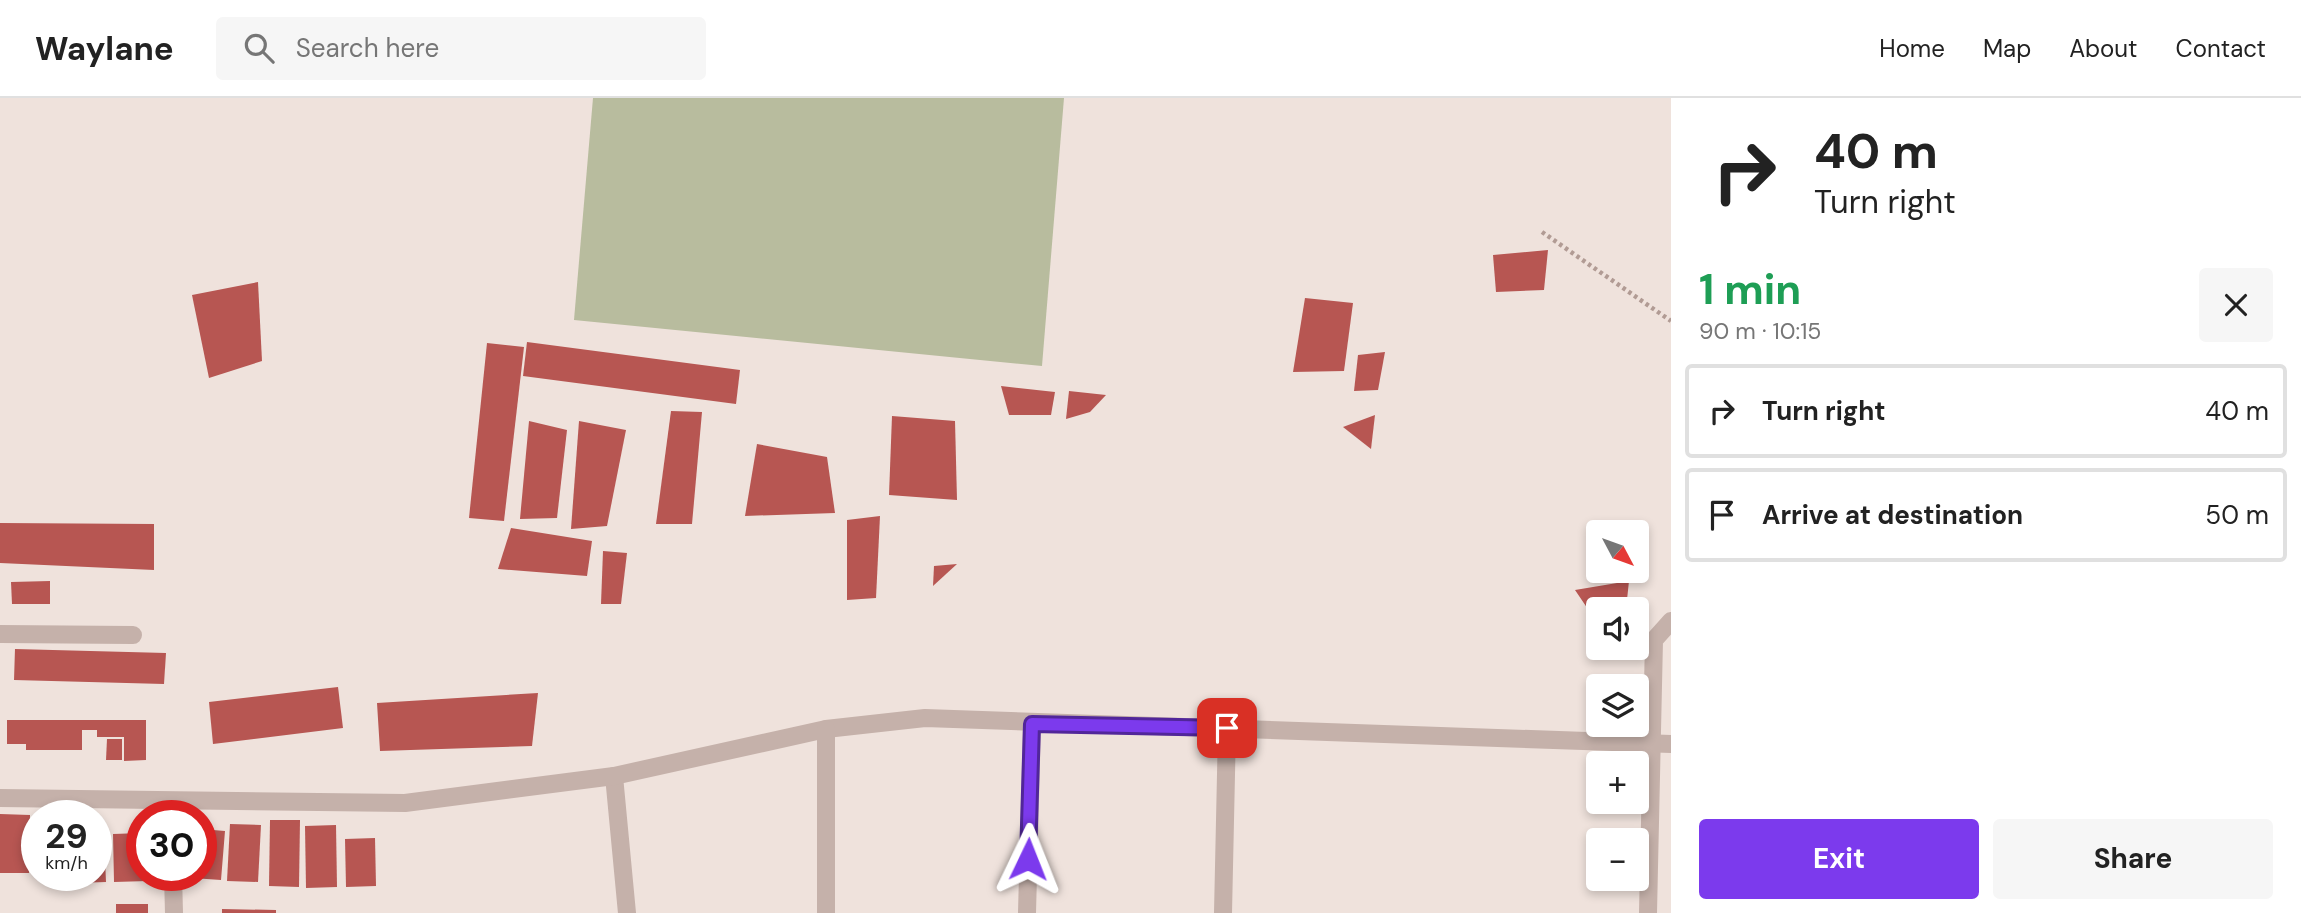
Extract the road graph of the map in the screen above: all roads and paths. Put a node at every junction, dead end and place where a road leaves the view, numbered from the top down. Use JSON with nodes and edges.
{"nodes":[{"id":1,"x":1542,"y":232,"type":"dead end"},
{"id":2,"x":1671,"y":321,"type":"edge"},
{"id":3,"x":1671,"y":621,"type":"edge"},
{"id":4,"x":0,"y":634,"type":"edge"},
{"id":5,"x":133,"y":635,"type":"dead end"},
{"id":6,"x":1032,"y":724,"type":"junction"},
{"id":7,"x":1227,"y":728,"type":"junction"},
{"id":8,"x":826,"y":729,"type":"junction"},
{"id":9,"x":1663,"y":744,"type":"edge"},
{"id":10,"x":614,"y":776,"type":"junction"},
{"id":11,"x":0,"y":799,"type":"edge"},
{"id":12,"x":126,"y":806,"type":"edge"},
{"id":13,"x":217,"y":807,"type":"edge"},
{"id":14,"x":173,"y":891,"type":"edge"},
{"id":15,"x":174,"y":913,"type":"edge"},
{"id":16,"x":627,"y":913,"type":"edge"},
{"id":17,"x":826,"y":913,"type":"edge"},
{"id":18,"x":1027,"y":913,"type":"edge"},
{"id":19,"x":1223,"y":913,"type":"edge"},
{"id":20,"x":1648,"y":913,"type":"edge"}],
"edges":[{"from":1,"to":2,"type":"path"},
{"from":3,"to":9,"type":"street"},
{"from":4,"to":5,"type":"street"},
{"from":6,"to":7,"type":"street"},
{"from":6,"to":8,"type":"street"},
{"from":6,"to":18,"type":"street"},
{"from":7,"to":9,"type":"street"},
{"from":7,"to":19,"type":"street"},
{"from":8,"to":10,"type":"street"},
{"from":8,"to":17,"type":"street"},
{"from":9,"to":20,"type":"street"},
{"from":10,"to":13,"type":"street"},
{"from":10,"to":16,"type":"street"},
{"from":11,"to":12,"type":"street"},
{"from":14,"to":15,"type":"street"}]}
